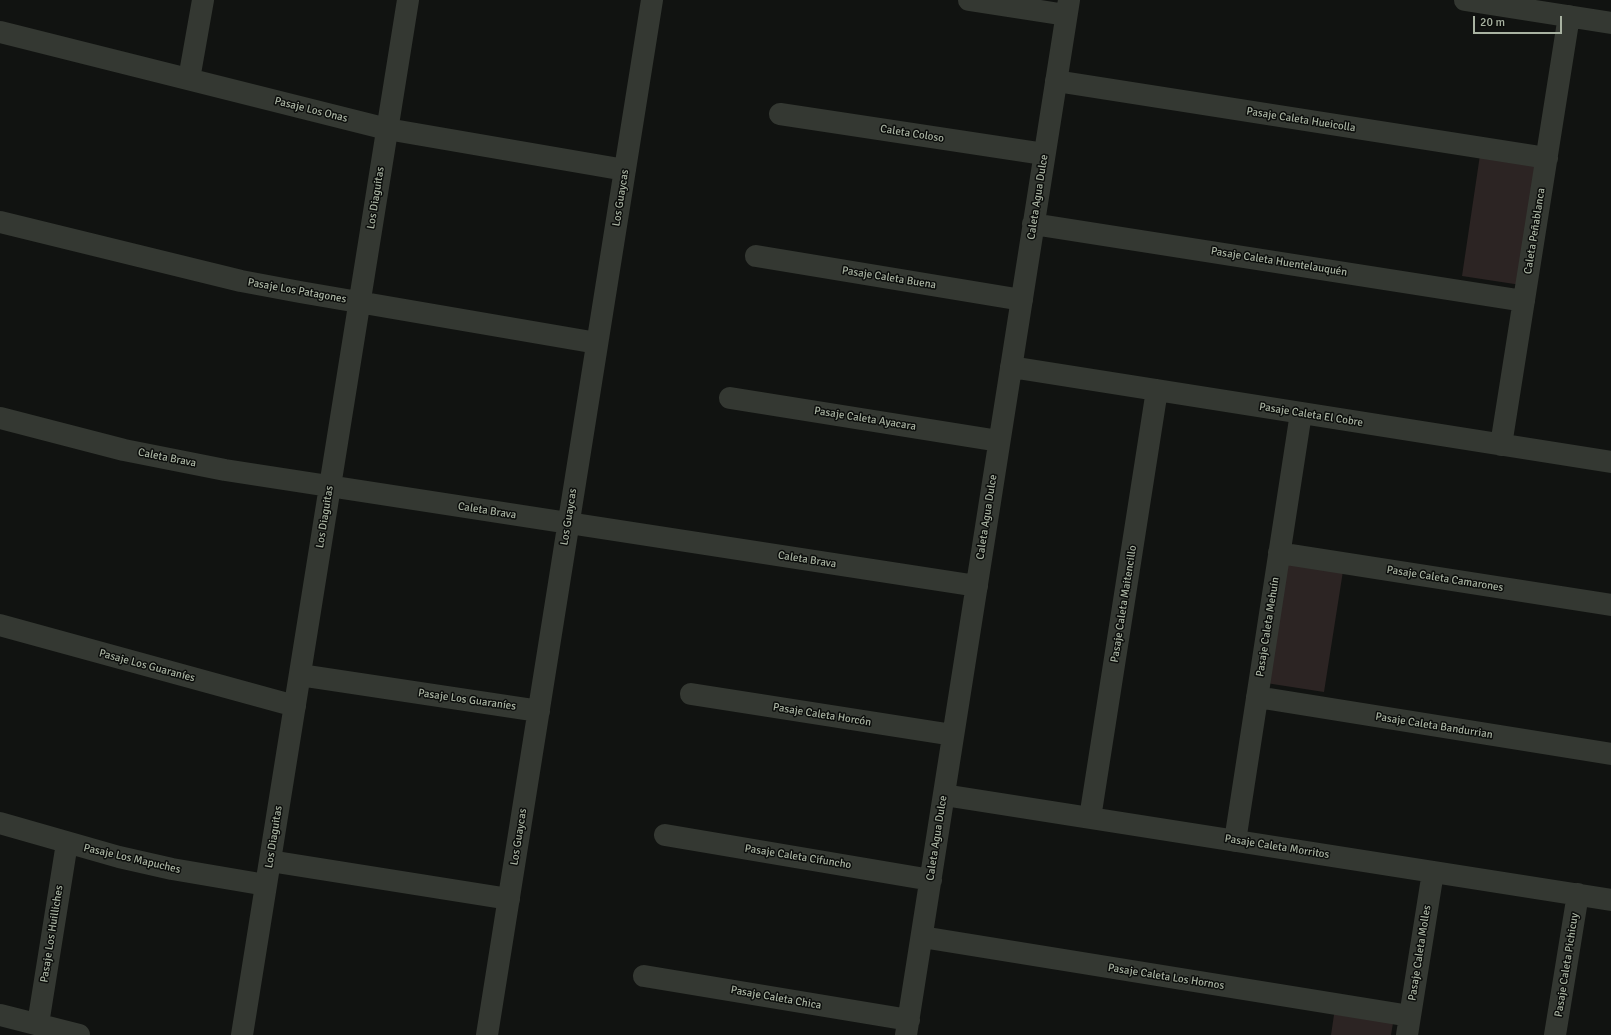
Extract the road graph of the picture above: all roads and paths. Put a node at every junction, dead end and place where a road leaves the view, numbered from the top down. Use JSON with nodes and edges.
{"nodes":[{"id":1,"x":203,"y":0,"type":"edge"},
{"id":2,"x":408,"y":0,"type":"edge"},
{"id":3,"x":652,"y":0,"type":"edge"},
{"id":4,"x":969,"y":0,"type":"edge"},
{"id":5,"x":1465,"y":0,"type":"edge"},
{"id":6,"x":1530,"y":5,"type":"edge"},
{"id":7,"x":1068,"y":7,"type":"edge"},
{"id":8,"x":1569,"y":16,"type":"junction"},
{"id":9,"x":1611,"y":23,"type":"edge"},
{"id":10,"x":0,"y":32,"type":"edge"},
{"id":11,"x":189,"y":79,"type":"junction"},
{"id":12,"x":1056,"y":81,"type":"junction"},
{"id":13,"x":780,"y":114,"type":"dead end"},
{"id":14,"x":387,"y":129,"type":"junction"},
{"id":15,"x":1044,"y":154,"type":"junction"},
{"id":16,"x":1546,"y":158,"type":"junction"},
{"id":17,"x":625,"y":170,"type":"junction"},
{"id":18,"x":0,"y":222,"type":"edge"},
{"id":19,"x":1034,"y":224,"type":"junction"},
{"id":20,"x":756,"y":256,"type":"dead end"},
{"id":21,"x":1022,"y":300,"type":"junction"},
{"id":22,"x":1524,"y":301,"type":"junction"},
{"id":23,"x":360,"y":303,"type":"junction"},
{"id":24,"x":597,"y":343,"type":"junction"},
{"id":25,"x":1011,"y":367,"type":"junction"},
{"id":26,"x":1157,"y":390,"type":"junction"},
{"id":27,"x":730,"y":398,"type":"dead end"},
{"id":28,"x":1301,"y":413,"type":"junction"},
{"id":29,"x":0,"y":418,"type":"edge"},
{"id":30,"x":999,"y":441,"type":"junction"},
{"id":31,"x":1501,"y":445,"type":"junction"},
{"id":32,"x":1611,"y":462,"type":"edge"},
{"id":33,"x":330,"y":486,"type":"junction"},
{"id":34,"x":568,"y":523,"type":"junction"},
{"id":35,"x":1279,"y":553,"type":"junction"},
{"id":36,"x":977,"y":586,"type":"junction"},
{"id":37,"x":1611,"y":605,"type":"edge"},
{"id":38,"x":0,"y":625,"type":"edge"},
{"id":39,"x":300,"y":675,"type":"junction"},
{"id":40,"x":691,"y":694,"type":"dead end"},
{"id":41,"x":1257,"y":698,"type":"junction"},
{"id":42,"x":295,"y":706,"type":"junction"},
{"id":43,"x":539,"y":711,"type":"junction"},
{"id":44,"x":953,"y":735,"type":"junction"},
{"id":45,"x":1611,"y":754,"type":"edge"},
{"id":46,"x":944,"y":795,"type":"junction"},
{"id":47,"x":1090,"y":818,"type":"junction"},
{"id":48,"x":0,"y":823,"type":"edge"},
{"id":49,"x":665,"y":835,"type":"dead end"},
{"id":50,"x":1235,"y":841,"type":"junction"},
{"id":51,"x":67,"y":843,"type":"junction"},
{"id":52,"x":270,"y":861,"type":"junction"},
{"id":53,"x":1433,"y":872,"type":"junction"},
{"id":54,"x":930,"y":880,"type":"junction"},
{"id":55,"x":266,"y":885,"type":"junction"},
{"id":56,"x":1578,"y":894,"type":"junction"},
{"id":57,"x":509,"y":899,"type":"junction"},
{"id":58,"x":1611,"y":900,"type":"edge"},
{"id":59,"x":922,"y":937,"type":"junction"},
{"id":60,"x":644,"y":976,"type":"dead end"},
{"id":61,"x":0,"y":1015,"type":"edge"},
{"id":62,"x":38,"y":1024,"type":"junction"},
{"id":63,"x":1408,"y":1025,"type":"edge"},
{"id":64,"x":907,"y":1028,"type":"edge"},
{"id":65,"x":79,"y":1035,"type":"edge"},
{"id":66,"x":242,"y":1035,"type":"edge"},
{"id":67,"x":488,"y":1035,"type":"edge"},
{"id":68,"x":1556,"y":1035,"type":"edge"}],
"edges":[{"from":1,"to":11,"type":"street"},
{"from":2,"to":14,"type":"street","name":"Los Diaguitas"},
{"from":3,"to":17,"type":"street","name":"Los Guaycas"},
{"from":4,"to":7,"type":"street"},
{"from":5,"to":6,"type":"street"},
{"from":6,"to":8,"type":"street"},
{"from":7,"to":12,"type":"street","name":"Caleta Agua Dulce"},
{"from":8,"to":9,"type":"street"},
{"from":8,"to":16,"type":"street","name":"Caleta Peñablanca"},
{"from":10,"to":11,"type":"street","name":"Pasaje Los Onas"},
{"from":11,"to":14,"type":"street","name":"Pasaje Los Onas"},
{"from":12,"to":15,"type":"street","name":"Caleta Agua Dulce"},
{"from":12,"to":16,"type":"street","name":"Pasaje Caleta Hueicolla"},
{"from":13,"to":15,"type":"street","name":"Caleta Coloso"},
{"from":14,"to":17,"type":"street","name":"Pasaje Los Onas"},
{"from":14,"to":23,"type":"street","name":"Los Diaguitas"},
{"from":15,"to":19,"type":"street","name":"Caleta Agua Dulce"},
{"from":16,"to":22,"type":"street","name":"Caleta Peñablanca"},
{"from":17,"to":24,"type":"street","name":"Los Guaycas"},
{"from":18,"to":23,"type":"street","name":"Pasaje Los Patagones"},
{"from":19,"to":21,"type":"street","name":"Caleta Agua Dulce"},
{"from":19,"to":22,"type":"street","name":"Pasaje Caleta Huentelauquén"},
{"from":20,"to":21,"type":"street","name":"Pasaje Caleta Buena"},
{"from":21,"to":25,"type":"street","name":"Caleta Agua Dulce"},
{"from":22,"to":31,"type":"street","name":"Caleta Peñablanca"},
{"from":23,"to":24,"type":"street","name":"Pasaje Los Patagones"},
{"from":23,"to":33,"type":"street","name":"Los Diaguitas"},
{"from":24,"to":34,"type":"street","name":"Los Guaycas"},
{"from":25,"to":26,"type":"street","name":"Pasaje Caleta El Cobre"},
{"from":25,"to":30,"type":"street","name":"Caleta Agua Dulce"},
{"from":26,"to":28,"type":"street","name":"Pasaje Caleta El Cobre"},
{"from":26,"to":47,"type":"street","name":"Pasaje Caleta Maitencillo"},
{"from":27,"to":30,"type":"street","name":"Pasaje Caleta Ayacara"},
{"from":28,"to":31,"type":"street","name":"Pasaje Caleta El Cobre"},
{"from":28,"to":35,"type":"street","name":"Pasaje Caleta Mehuín"},
{"from":29,"to":33,"type":"street","name":"Caleta Brava"},
{"from":30,"to":36,"type":"street","name":"Caleta Agua Dulce"},
{"from":31,"to":32,"type":"street","name":"Pasaje Caleta El Cobre"},
{"from":33,"to":34,"type":"street","name":"Caleta Brava"},
{"from":33,"to":39,"type":"street","name":"Los Diaguitas"},
{"from":34,"to":36,"type":"street","name":"Caleta Brava"},
{"from":34,"to":43,"type":"street","name":"Los Guaycas"},
{"from":35,"to":37,"type":"street","name":"Pasaje Caleta Camarones"},
{"from":35,"to":41,"type":"street","name":"Pasaje Caleta Mehuín"},
{"from":36,"to":44,"type":"street","name":"Caleta Agua Dulce"},
{"from":38,"to":42,"type":"street","name":"Pasaje Los Guaraníes"},
{"from":39,"to":42,"type":"street","name":"Los Diaguitas"},
{"from":39,"to":43,"type":"street","name":"Pasaje Los Guaraníes"},
{"from":40,"to":44,"type":"street","name":"Pasaje Caleta Horcón"},
{"from":41,"to":45,"type":"street","name":"Pasaje Caleta Bandurrian"},
{"from":41,"to":50,"type":"street","name":"Pasaje Caleta Mehuín"},
{"from":42,"to":52,"type":"street","name":"Los Diaguitas"},
{"from":43,"to":57,"type":"street","name":"Los Guaycas"},
{"from":44,"to":46,"type":"street","name":"Caleta Agua Dulce"},
{"from":46,"to":47,"type":"street","name":"Pasaje Caleta Morritos"},
{"from":46,"to":54,"type":"street","name":"Caleta Agua Dulce"},
{"from":47,"to":50,"type":"street","name":"Pasaje Caleta Morritos"},
{"from":48,"to":51,"type":"street","name":"Pasaje Los Mapuches"},
{"from":49,"to":54,"type":"street","name":"Pasaje Caleta Cifuncho"},
{"from":50,"to":53,"type":"street","name":"Pasaje Caleta Morritos"},
{"from":51,"to":55,"type":"street","name":"Pasaje Los Mapuches"},
{"from":51,"to":62,"type":"street","name":"Pasaje Los Huilliches"},
{"from":52,"to":55,"type":"street","name":"Los Diaguitas"},
{"from":52,"to":57,"type":"street"},
{"from":53,"to":56,"type":"street","name":"Pasaje Caleta Morritos"},
{"from":53,"to":63,"type":"street","name":"Pasaje Caleta Molles"},
{"from":54,"to":59,"type":"street","name":"Caleta Agua Dulce"},
{"from":55,"to":66,"type":"street","name":"Los Diaguitas"},
{"from":56,"to":58,"type":"street","name":"Pasaje Caleta Morritos"},
{"from":56,"to":68,"type":"street","name":"Pasaje Caleta Pichicuy"},
{"from":57,"to":67,"type":"street","name":"Los Guaycas"},
{"from":59,"to":63,"type":"street","name":"Pasaje Caleta Los Hornos"},
{"from":59,"to":64,"type":"street","name":"Caleta Agua Dulce"},
{"from":60,"to":64,"type":"street","name":"Pasaje Caleta Chica"},
{"from":61,"to":62,"type":"street"},
{"from":62,"to":65,"type":"street"}]}
